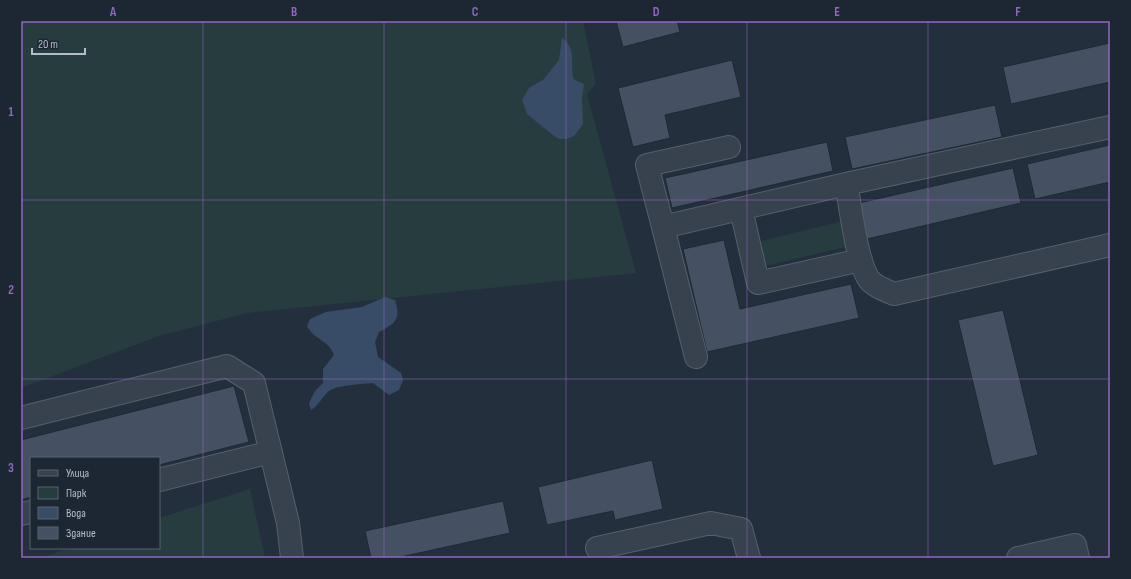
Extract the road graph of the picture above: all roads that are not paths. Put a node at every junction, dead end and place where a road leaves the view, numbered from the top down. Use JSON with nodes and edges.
{"nodes":[{"id":1,"x":1110,"y":127,"type":"edge"},
{"id":2,"x":729,"y":147,"type":"dead end"},
{"id":3,"x":846,"y":184,"type":"junction"},
{"id":4,"x":741,"y":209,"type":"junction"},
{"id":5,"x":663,"y":227,"type":"junction"},
{"id":6,"x":1110,"y":245,"type":"edge"},
{"id":7,"x":861,"y":260,"type":"junction"},
{"id":8,"x":696,"y":357,"type":"dead end"},
{"id":9,"x":21,"y":418,"type":"edge"},
{"id":10,"x":271,"y":452,"type":"junction"},
{"id":11,"x":160,"y":480,"type":"edge"},
{"id":12,"x":597,"y":548,"type":"dead end"},
{"id":13,"x":292,"y":558,"type":"edge"},
{"id":14,"x":749,"y":558,"type":"edge"},
{"id":15,"x":1018,"y":558,"type":"edge"},
{"id":16,"x":1078,"y":558,"type":"edge"}],
"edges":[{"from":1,"to":3,"type":"lane"},
{"from":2,"to":5,"type":"lane"},
{"from":3,"to":4,"type":"lane"},
{"from":3,"to":7,"type":"lane"},
{"from":4,"to":5,"type":"lane"},
{"from":4,"to":7,"type":"lane"},
{"from":5,"to":8,"type":"lane"},
{"from":6,"to":7,"type":"lane"},
{"from":9,"to":10,"type":"lane"},
{"from":10,"to":11,"type":"lane"},
{"from":10,"to":13,"type":"lane"},
{"from":12,"to":14,"type":"lane"},
{"from":15,"to":16,"type":"lane"}]}
